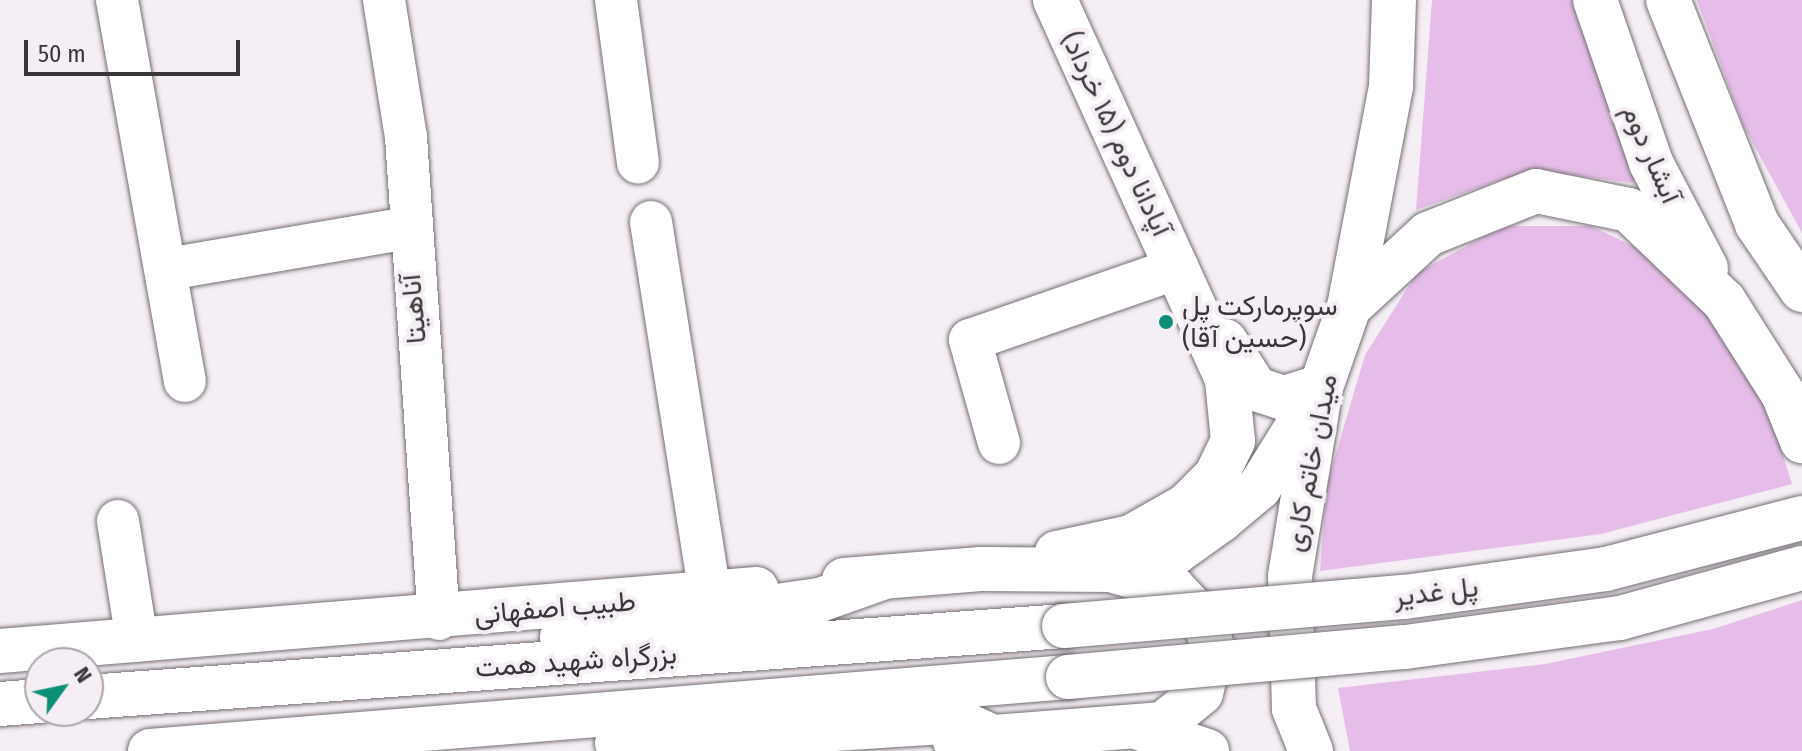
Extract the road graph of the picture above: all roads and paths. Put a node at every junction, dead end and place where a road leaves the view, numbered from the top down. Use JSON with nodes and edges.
{"nodes":[{"id":1,"x":117,"y":0,"type":"edge"},
{"id":2,"x":384,"y":0,"type":"edge"},
{"id":3,"x":616,"y":0,"type":"edge"},
{"id":4,"x":1055,"y":0,"type":"edge"},
{"id":5,"x":1394,"y":0,"type":"edge"},
{"id":6,"x":1595,"y":0,"type":"edge"},
{"id":7,"x":1668,"y":0,"type":"edge"},
{"id":8,"x":638,"y":163,"type":"dead end"},
{"id":9,"x":651,"y":222,"type":"dead end"},
{"id":10,"x":407,"y":228,"type":"junction"},
{"id":11,"x":1178,"y":268,"type":"junction"},
{"id":12,"x":168,"y":269,"type":"junction"},
{"id":13,"x":1802,"y":290,"type":"edge"},
{"id":14,"x":1724,"y":301,"type":"junction"},
{"id":15,"x":1349,"y":307,"type":"junction"},
{"id":16,"x":185,"y":381,"type":"dead end"},
{"id":17,"x":1321,"y":387,"type":"junction"},
{"id":18,"x":1802,"y":441,"type":"edge"},
{"id":19,"x":999,"y":443,"type":"dead end"},
{"id":20,"x":1802,"y":518,"type":"edge"},
{"id":21,"x":118,"y":521,"type":"dead end"},
{"id":22,"x":1802,"y":568,"type":"edge"},
{"id":23,"x":981,"y":569,"type":"junction"},
{"id":24,"x":1111,"y":570,"type":"junction"},
{"id":25,"x":882,"y":578,"type":"junction"},
{"id":26,"x":710,"y":594,"type":"junction"},
{"id":27,"x":439,"y":619,"type":"junction"},
{"id":28,"x":1064,"y":626,"type":"joint"},
{"id":29,"x":137,"y":641,"type":"junction"},
{"id":30,"x":0,"y":651,"type":"edge"},
{"id":31,"x":481,"y":668,"type":"junction"},
{"id":32,"x":1068,"y":677,"type":"joint"},
{"id":33,"x":104,"y":696,"type":"edge"},
{"id":34,"x":24,"y":702,"type":"edge"},
{"id":35,"x":0,"y":704,"type":"edge"},
{"id":36,"x":466,"y":725,"type":"junction"},
{"id":37,"x":1139,"y":728,"type":"junction"},
{"id":38,"x":993,"y":737,"type":"junction"},
{"id":39,"x":1038,"y":743,"type":"edge"},
{"id":40,"x":789,"y":750,"type":"edge"},
{"id":41,"x":150,"y":751,"type":"edge"},
{"id":42,"x":773,"y":751,"type":"edge"},
{"id":43,"x":1207,"y":751,"type":"edge"},
{"id":44,"x":1311,"y":751,"type":"edge"}],
"edges":[{"from":1,"to":12,"type":"street"},
{"from":2,"to":10,"type":"street","name":"آناهیتا"},
{"from":3,"to":8,"type":"street"},
{"from":4,"to":11,"type":"main road","name":"آپادانا دوم (۱۵ خرداد)"},
{"from":5,"to":15,"type":"main road"},
{"from":6,"to":14,"type":"main road","name":"آبشار دوم"},
{"from":7,"to":13,"type":"main road"},
{"from":9,"to":26,"type":"street"},
{"from":10,"to":12,"type":"street"},
{"from":10,"to":27,"type":"street","name":"آناهیتا"},
{"from":11,"to":17,"type":"main road"},
{"from":11,"to":19,"type":"street"},
{"from":11,"to":23,"type":"main road"},
{"from":12,"to":16,"type":"street"},
{"from":14,"to":15,"type":"main road","name":"میدان خاتم کاری"},
{"from":14,"to":18,"type":"main road","name":"میدان خاتم کاری"},
{"from":15,"to":17,"type":"main road","name":"میدان خاتم کاری"},
{"from":17,"to":24,"type":"main road"},
{"from":17,"to":44,"type":"main road","name":"میدان خاتم کاری"},
{"from":20,"to":28,"type":"main road","name":"پل غدیر","bridge":true},
{"from":21,"to":29,"type":"street"},
{"from":22,"to":32,"type":"main road","name":"پل غدیر","bridge":true},
{"from":23,"to":24,"type":"main road","name":"طبیب اصفهانی"},
{"from":23,"to":25,"type":"main road","name":"طبیب اصفهانی"},
{"from":24,"to":37,"type":"main road"},
{"from":25,"to":26,"type":"main road","name":"طبیب اصفهانی"},
{"from":25,"to":31,"type":"main road"},
{"from":26,"to":27,"type":"main road","name":"طبیب اصفهانی"},
{"from":27,"to":29,"type":"main road","name":"طبیب اصفهانی"},
{"from":28,"to":31,"type":"main road","name":"بزرگراه شهید همت"},
{"from":29,"to":30,"type":"main road","name":"طبیب اصفهانی"},
{"from":31,"to":33,"type":"main road","name":"بزرگراه شهید همت"},
{"from":32,"to":36,"type":"main road","name":"بزرگراه شهید همت"},
{"from":34,"to":35,"type":"main road"},
{"from":36,"to":38,"type":"main road"},
{"from":36,"to":41,"type":"main road","name":"بزرگراه شهید همت"},
{"from":37,"to":39,"type":"main road"},
{"from":37,"to":43,"type":"main road"},
{"from":38,"to":39,"type":"main road"},
{"from":38,"to":40,"type":"main road"},
{"from":40,"to":42,"type":"main road"}]}
